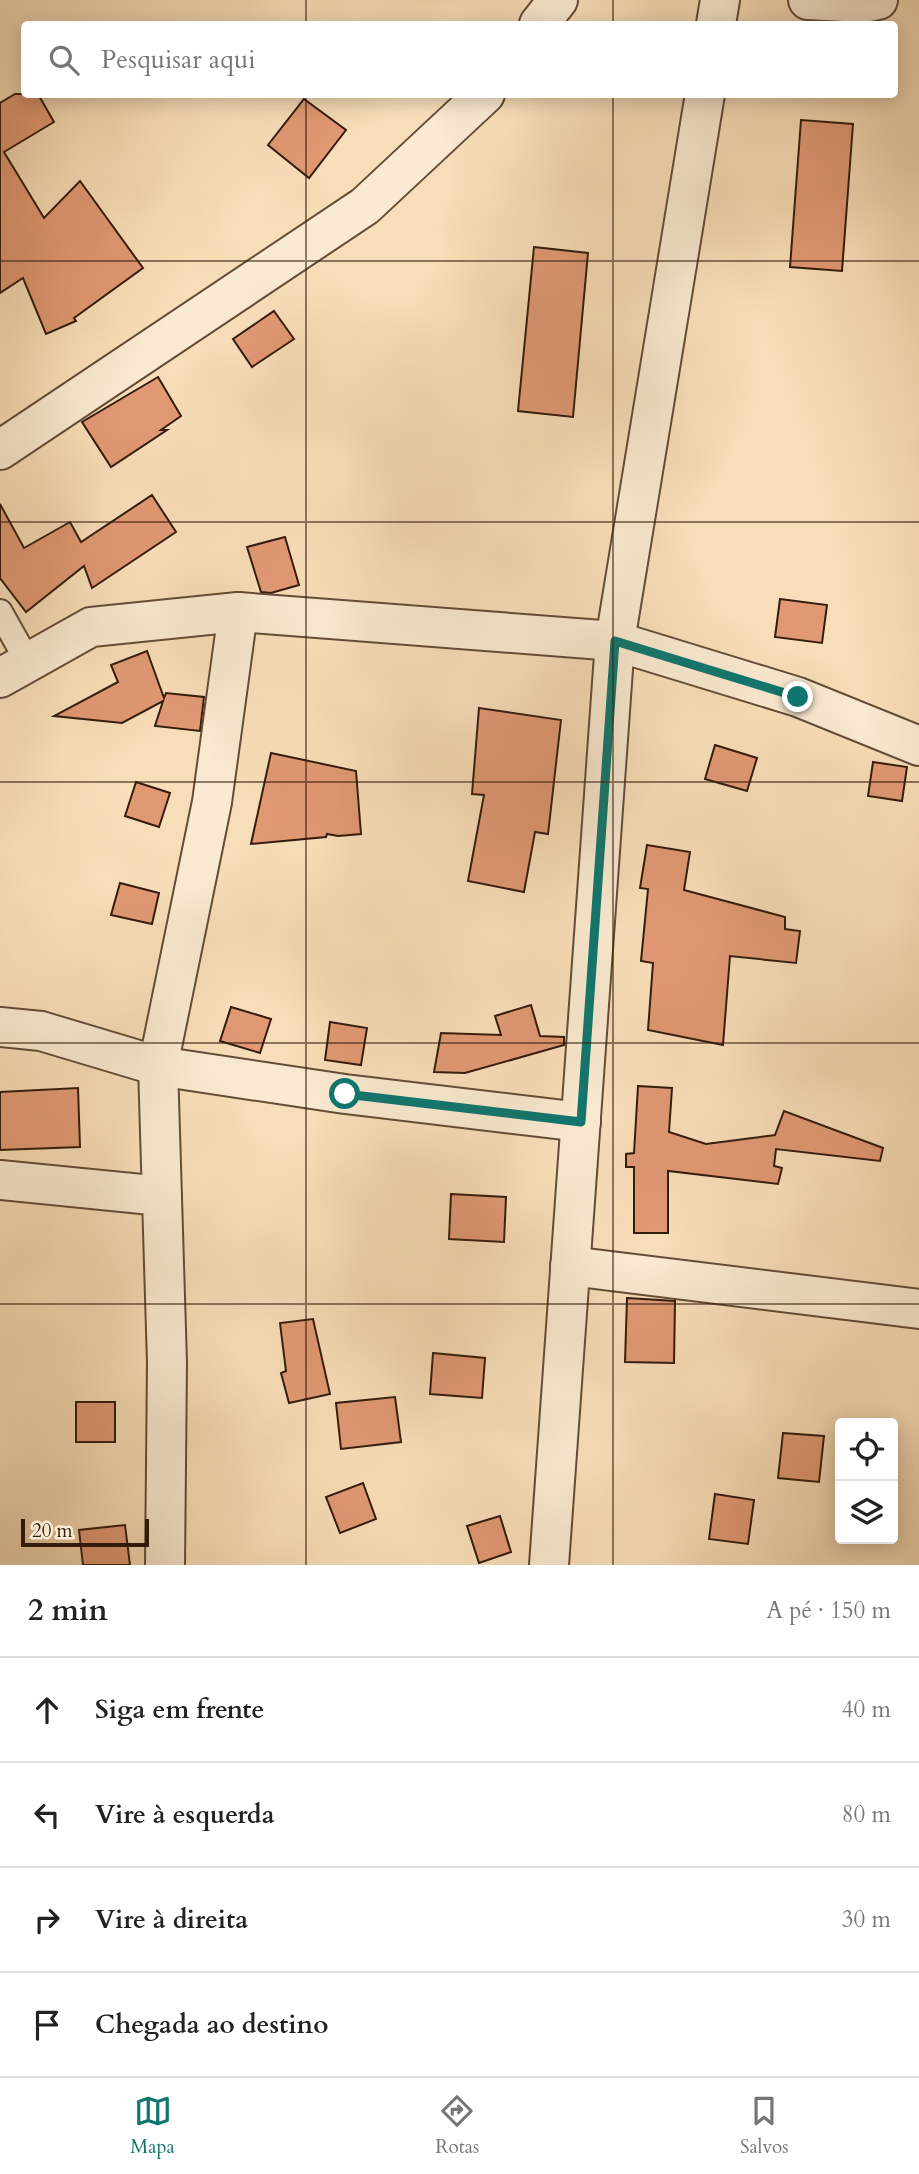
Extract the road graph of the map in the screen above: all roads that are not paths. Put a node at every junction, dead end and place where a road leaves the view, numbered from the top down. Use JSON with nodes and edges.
{"nodes":[{"id":1,"x":558,"y":0,"type":"edge"},
{"id":2,"x":720,"y":0,"type":"edge"},
{"id":3,"x":808,"y":0,"type":"edge"},
{"id":4,"x":878,"y":0,"type":"edge"},
{"id":5,"x":541,"y":21,"type":"edge"},
{"id":6,"x":716,"y":21,"type":"edge"},
{"id":7,"x":481,"y":98,"type":"edge"},
{"id":8,"x":704,"y":98,"type":"edge"},
{"id":9,"x":0,"y":450,"type":"edge"},
{"id":10,"x":0,"y":612,"type":"edge"},
{"id":11,"x":238,"y":612,"type":"junction"},
{"id":12,"x":615,"y":641,"type":"junction"},
{"id":13,"x":14,"y":670,"type":"edge"},
{"id":14,"x":919,"y":746,"type":"edge"},
{"id":15,"x":0,"y":1027,"type":"edge"},
{"id":16,"x":158,"y":1066,"type":"junction"},
{"id":17,"x":581,"y":1122,"type":"junction"},
{"id":18,"x":0,"y":1180,"type":"edge"},
{"id":19,"x":162,"y":1196,"type":"junction"},
{"id":20,"x":570,"y":1266,"type":"junction"},
{"id":21,"x":919,"y":1309,"type":"edge"},
{"id":22,"x":165,"y":1565,"type":"edge"},
{"id":23,"x":549,"y":1565,"type":"edge"}],
"edges":[{"from":1,"to":5,"type":"street"},
{"from":2,"to":6,"type":"street"},
{"from":3,"to":4,"type":"street"},
{"from":7,"to":9,"type":"street"},
{"from":8,"to":12,"type":"street"},
{"from":10,"to":13,"type":"lane"},
{"from":11,"to":12,"type":"street"},
{"from":11,"to":13,"type":"street"},
{"from":11,"to":16,"type":"street"},
{"from":12,"to":14,"type":"street"},
{"from":12,"to":17,"type":"street"},
{"from":15,"to":16,"type":"street"},
{"from":16,"to":17,"type":"street"},
{"from":16,"to":19,"type":"street"},
{"from":17,"to":20,"type":"street"},
{"from":18,"to":19,"type":"street"},
{"from":19,"to":22,"type":"street"},
{"from":20,"to":21,"type":"street"},
{"from":20,"to":23,"type":"street"}]}
